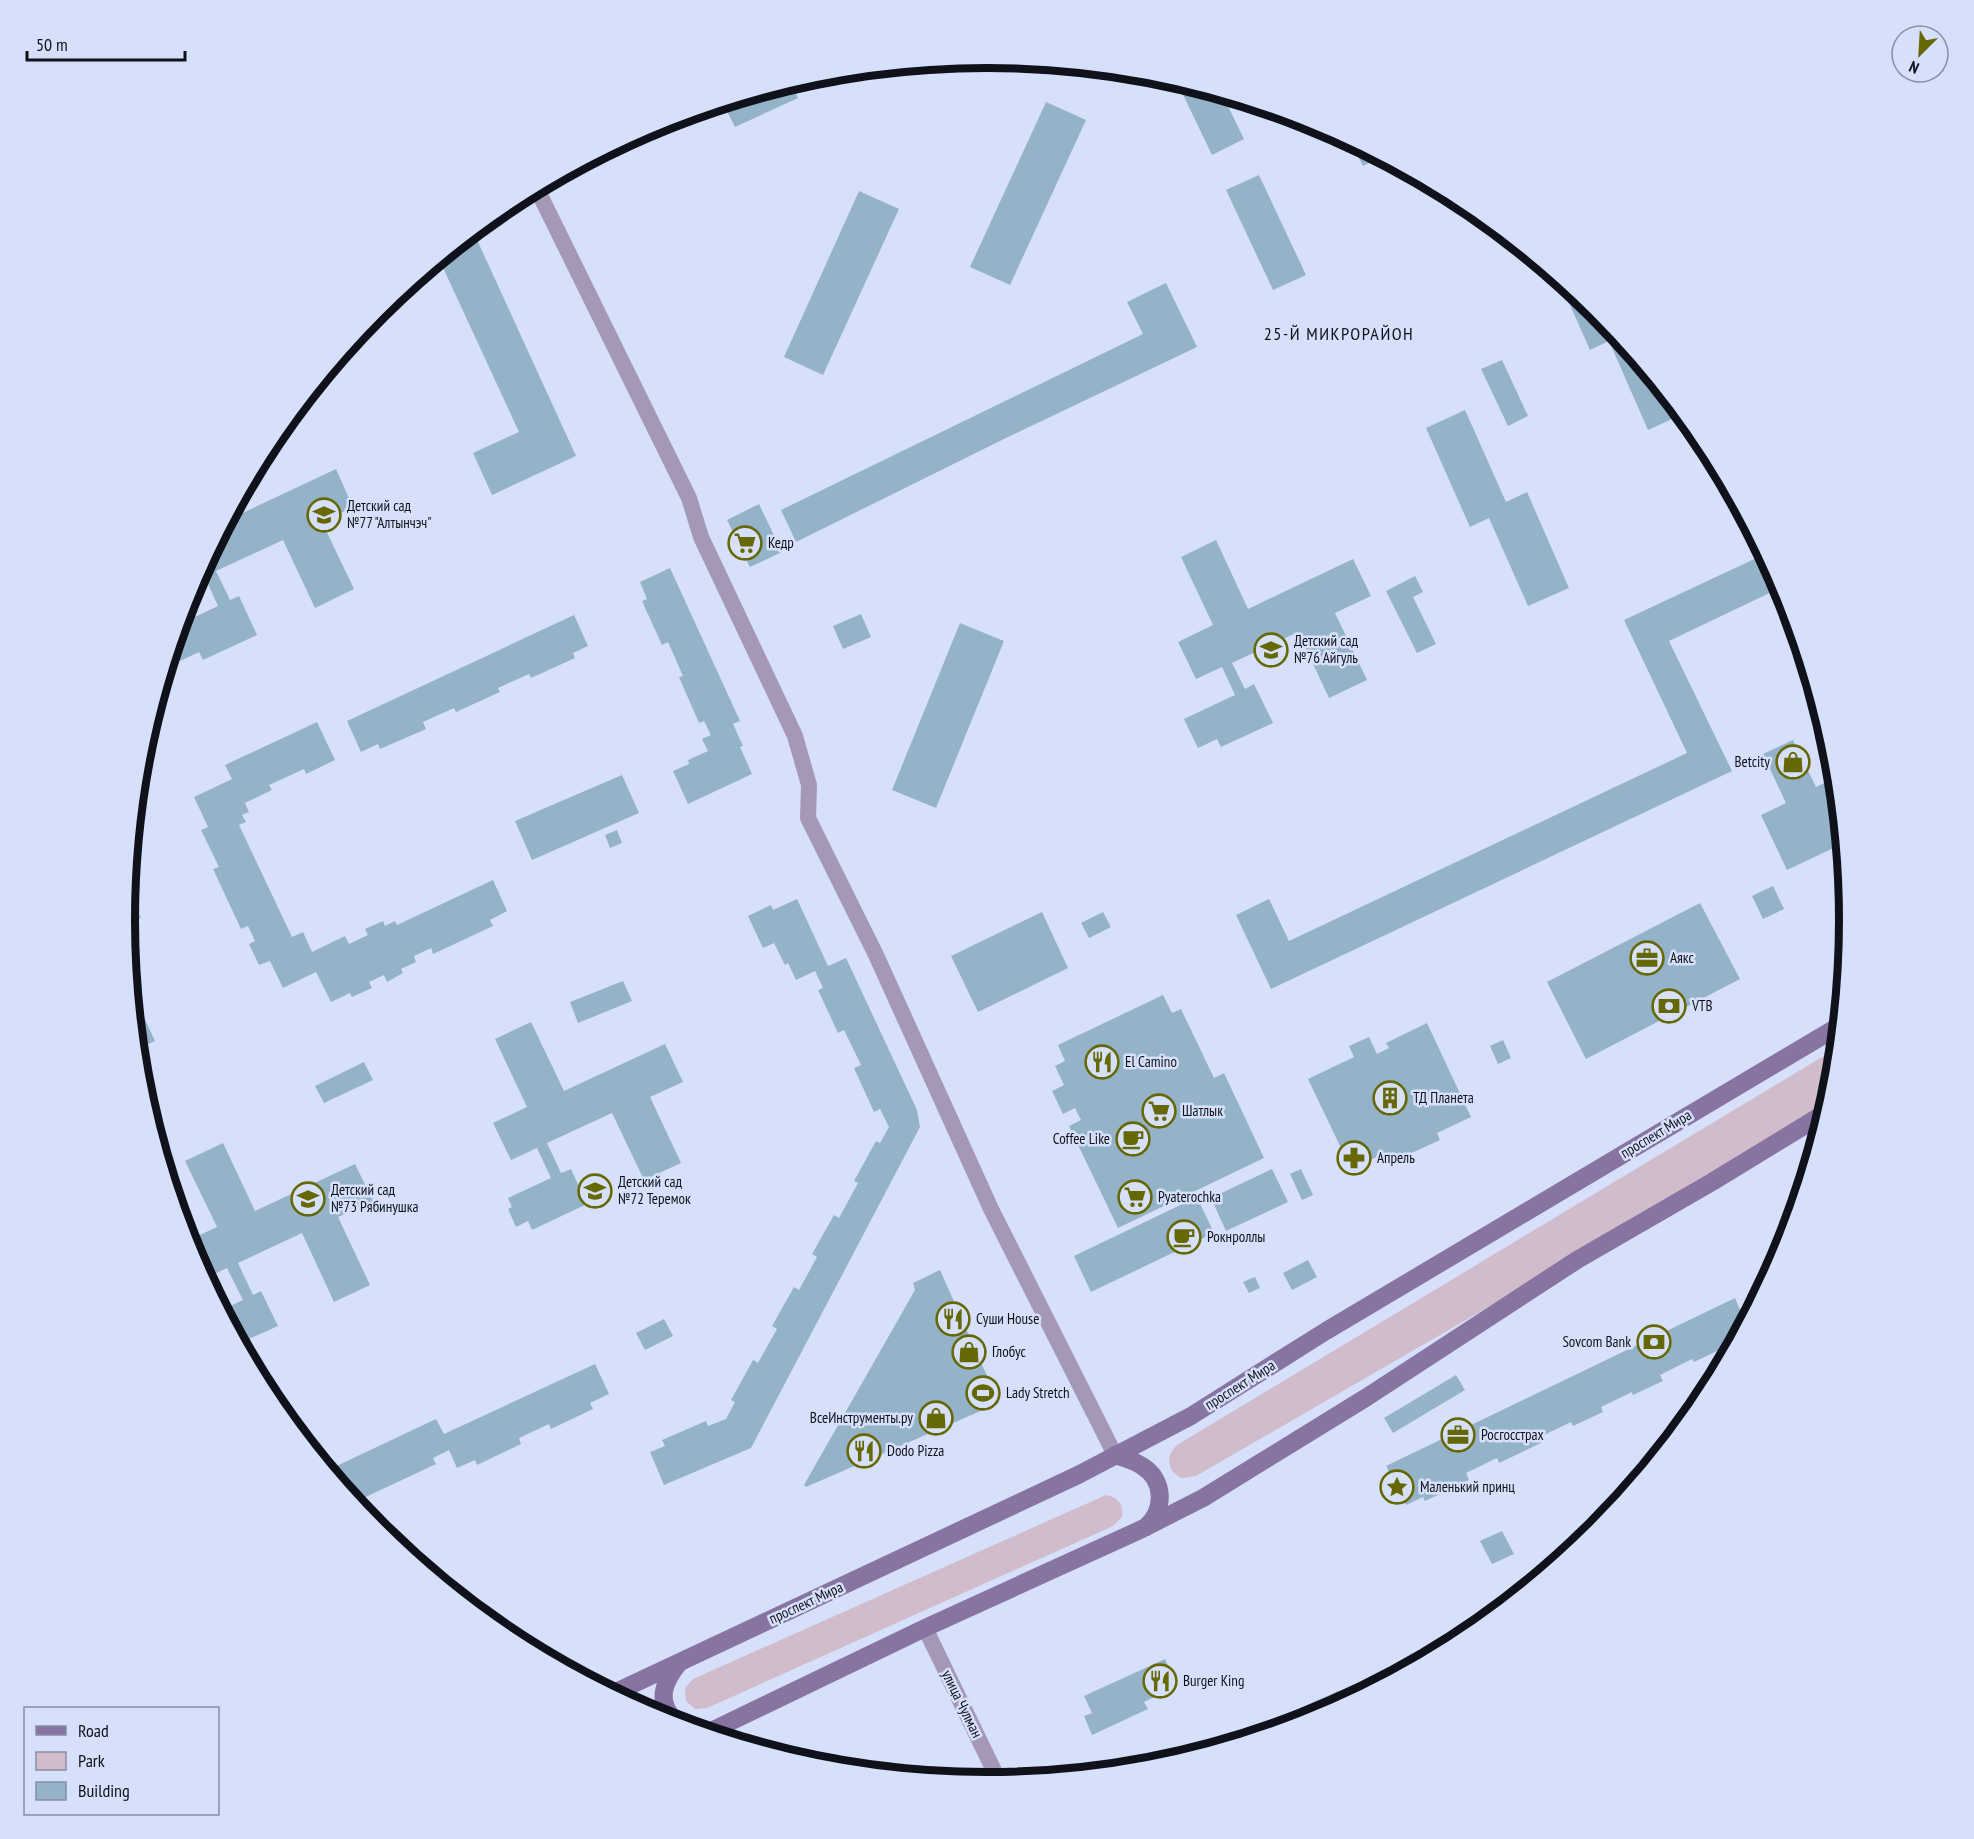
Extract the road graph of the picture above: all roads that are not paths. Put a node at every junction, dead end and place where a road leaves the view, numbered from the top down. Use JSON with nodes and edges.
{"nodes":[{"id":1,"x":540,"y":195,"type":"edge"},
{"id":2,"x":1832,"y":1030,"type":"edge"},
{"id":3,"x":1815,"y":1119,"type":"edge"},
{"id":4,"x":1115,"y":1455,"type":"junction"},
{"id":5,"x":1142,"y":1529,"type":"junction"},
{"id":6,"x":925,"y":1628,"type":"junction"},
{"id":7,"x":679,"y":1663,"type":"junction"},
{"id":8,"x":622,"y":1689,"type":"edge"},
{"id":9,"x":667,"y":1709,"type":"edge"},
{"id":10,"x":718,"y":1728,"type":"edge"},
{"id":11,"x":995,"y":1772,"type":"edge"}],
"edges":[{"from":1,"to":4,"type":"street"},
{"from":2,"to":4,"type":"main road","name":"проспект Мира"},
{"from":3,"to":5,"type":"main road"},
{"from":4,"to":5,"type":"main road"},
{"from":4,"to":7,"type":"main road","name":"проспект Мира"},
{"from":5,"to":6,"type":"main road"},
{"from":6,"to":10,"type":"main road"},
{"from":6,"to":11,"type":"street","name":"улица Чулман"},
{"from":7,"to":8,"type":"main road","name":"проспект Мира"},
{"from":7,"to":9,"type":"main road"}]}
